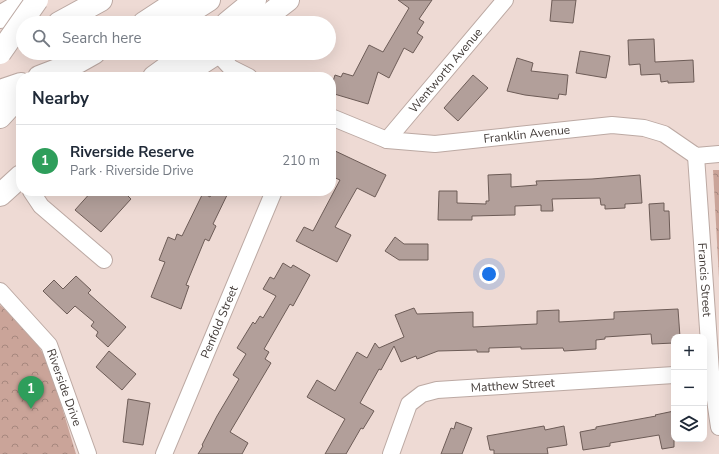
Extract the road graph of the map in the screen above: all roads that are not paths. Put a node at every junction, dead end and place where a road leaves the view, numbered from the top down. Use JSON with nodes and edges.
{"nodes":[{"id":1,"x":12,"y":0,"type":"edge"},
{"id":2,"x":29,"y":0,"type":"edge"},
{"id":3,"x":37,"y":0,"type":"edge"},
{"id":4,"x":101,"y":0,"type":"edge"},
{"id":5,"x":108,"y":0,"type":"edge"},
{"id":6,"x":178,"y":0,"type":"edge"},
{"id":7,"x":209,"y":0,"type":"edge"},
{"id":8,"x":255,"y":0,"type":"edge"},
{"id":9,"x":288,"y":0,"type":"edge"},
{"id":10,"x":505,"y":0,"type":"edge"},
{"id":11,"x":0,"y":6,"type":"edge"},
{"id":12,"x":25,"y":16,"type":"edge"},
{"id":13,"x":72,"y":16,"type":"edge"},
{"id":14,"x":93,"y":16,"type":"edge"},
{"id":15,"x":154,"y":16,"type":"edge"},
{"id":16,"x":183,"y":16,"type":"edge"},
{"id":17,"x":236,"y":16,"type":"edge"},
{"id":18,"x":267,"y":16,"type":"edge"},
{"id":19,"x":0,"y":17,"type":"edge"},
{"id":20,"x":16,"y":29,"type":"edge"},
{"id":21,"x":16,"y":43,"type":"edge"},
{"id":22,"x":0,"y":51,"type":"edge"},
{"id":23,"x":53,"y":60,"type":"edge"},
{"id":24,"x":79,"y":60,"type":"edge"},
{"id":25,"x":177,"y":60,"type":"edge"},
{"id":26,"x":206,"y":60,"type":"edge"},
{"id":27,"x":224,"y":60,"type":"edge"},
{"id":28,"x":42,"y":72,"type":"edge"},
{"id":29,"x":50,"y":72,"type":"edge"},
{"id":30,"x":161,"y":72,"type":"edge"},
{"id":31,"x":188,"y":72,"type":"edge"},
{"id":32,"x":239,"y":72,"type":"edge"},
{"id":33,"x":16,"y":86,"type":"edge"},
{"id":34,"x":0,"y":91,"type":"edge"},
{"id":35,"x":16,"y":99,"type":"edge"},
{"id":36,"x":0,"y":116,"type":"edge"},
{"id":37,"x":336,"y":119,"type":"edge"},
{"id":38,"x":387,"y":140,"type":"junction"},
{"id":39,"x":719,"y":154,"type":"edge"},
{"id":40,"x":696,"y":156,"type":"junction"},
{"id":41,"x":16,"y":181,"type":"edge"},
{"id":42,"x":0,"y":195,"type":"edge"},
{"id":43,"x":34,"y":196,"type":"edge"},
{"id":44,"x":272,"y":196,"type":"edge"},
{"id":45,"x":104,"y":260,"type":"dead end"},
{"id":46,"x":0,"y":291,"type":"edge"},
{"id":47,"x":707,"y":370,"type":"edge"},
{"id":48,"x":707,"y":373,"type":"edge"},
{"id":49,"x":671,"y":375,"type":"edge"},
{"id":50,"x":719,"y":427,"type":"edge"},
{"id":51,"x":88,"y":454,"type":"edge"},
{"id":52,"x":164,"y":454,"type":"edge"},
{"id":53,"x":391,"y":454,"type":"edge"}],
"edges":[{"from":1,"to":11,"type":"highway"},
{"from":2,"to":19,"type":"highway"},
{"from":3,"to":12,"type":"highway","bridge":true},
{"from":4,"to":13,"type":"highway"},
{"from":5,"to":14,"type":"highway"},
{"from":6,"to":15,"type":"highway"},
{"from":7,"to":16,"type":"highway"},
{"from":8,"to":17,"type":"highway"},
{"from":9,"to":18,"type":"highway"},
{"from":10,"to":38,"type":"street","name":"Wentworth Avenue"},
{"from":20,"to":22,"type":"highway","bridge":true},
{"from":21,"to":22,"type":"highway"},
{"from":23,"to":28,"type":"highway"},
{"from":24,"to":29,"type":"highway"},
{"from":25,"to":30,"type":"highway"},
{"from":26,"to":31,"type":"highway"},
{"from":27,"to":32,"type":"street"},
{"from":33,"to":34,"type":"highway"},
{"from":35,"to":36,"type":"highway"},
{"from":37,"to":38,"type":"street","name":"Franklin Avenue"},
{"from":38,"to":40,"type":"street","name":"Franklin Avenue"},
{"from":39,"to":40,"type":"street"},
{"from":40,"to":47,"type":"street","name":"Francis Street"},
{"from":41,"to":42,"type":"highway"},
{"from":43,"to":45,"type":"street"},
{"from":44,"to":52,"type":"street","name":"Penfold Street"},
{"from":46,"to":51,"type":"street","name":"Riverside Drive"},
{"from":48,"to":50,"type":"street","name":"Francis Street"},
{"from":49,"to":53,"type":"street","name":"Matthew Street"}]}
